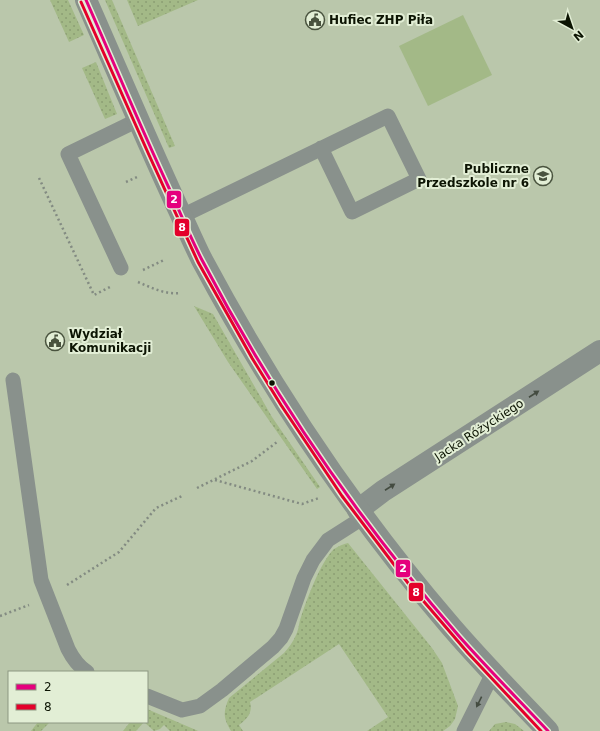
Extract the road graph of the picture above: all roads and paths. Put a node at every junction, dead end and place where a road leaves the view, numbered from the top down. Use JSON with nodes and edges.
{"nodes":[{"id":1,"x":86,"y":0,"type":"edge"},
{"id":2,"x":138,"y":120,"type":"junction"},
{"id":3,"x":321,"y":148,"type":"junction"},
{"id":4,"x":182,"y":216,"type":"junction"},
{"id":5,"x":121,"y":268,"type":"dead end"},
{"id":6,"x":134,"y":280,"type":"dead end"},
{"id":7,"x":181,"y":293,"type":"dead end"},
{"id":8,"x":600,"y":351,"type":"edge"},
{"id":9,"x":14,"y":380,"type":"dead end"},
{"id":10,"x":278,"y":442,"type":"dead end"},
{"id":11,"x":215,"y":480,"type":"junction"},
{"id":12,"x":197,"y":488,"type":"dead end"},
{"id":13,"x":182,"y":496,"type":"dead end"},
{"id":14,"x":319,"y":499,"type":"dead end"},
{"id":15,"x":361,"y":513,"type":"junction"},
{"id":16,"x":47,"y":597,"type":"junction"},
{"id":17,"x":0,"y":616,"type":"edge"},
{"id":18,"x":86,"y":671,"type":"edge"},
{"id":19,"x":493,"y":673,"type":"junction"},
{"id":20,"x":148,"y":696,"type":"edge"},
{"id":21,"x":464,"y":731,"type":"edge"},
{"id":22,"x":548,"y":731,"type":"edge"}],
"edges":[{"from":1,"to":2,"type":"street"},
{"from":2,"to":4,"type":"street"},
{"from":2,"to":5,"type":"lane"},
{"from":3,"to":3,"type":"lane"},
{"from":3,"to":4,"type":"lane"},
{"from":4,"to":15,"type":"street"},
{"from":6,"to":7,"type":"path"},
{"from":15,"to":8,"type":"street","name":"Jacka Różyckiego","one_way":true},
{"from":9,"to":16,"type":"lane"},
{"from":10,"to":11,"type":"path"},
{"from":11,"to":12,"type":"path"},
{"from":11,"to":14,"type":"path"},
{"from":13,"to":16,"type":"path"},
{"from":15,"to":19,"type":"street"},
{"from":15,"to":20,"type":"lane"},
{"from":16,"to":17,"type":"path"},
{"from":16,"to":18,"type":"lane"},
{"from":19,"to":21,"type":"lane","one_way":true},
{"from":19,"to":22,"type":"street"}]}
